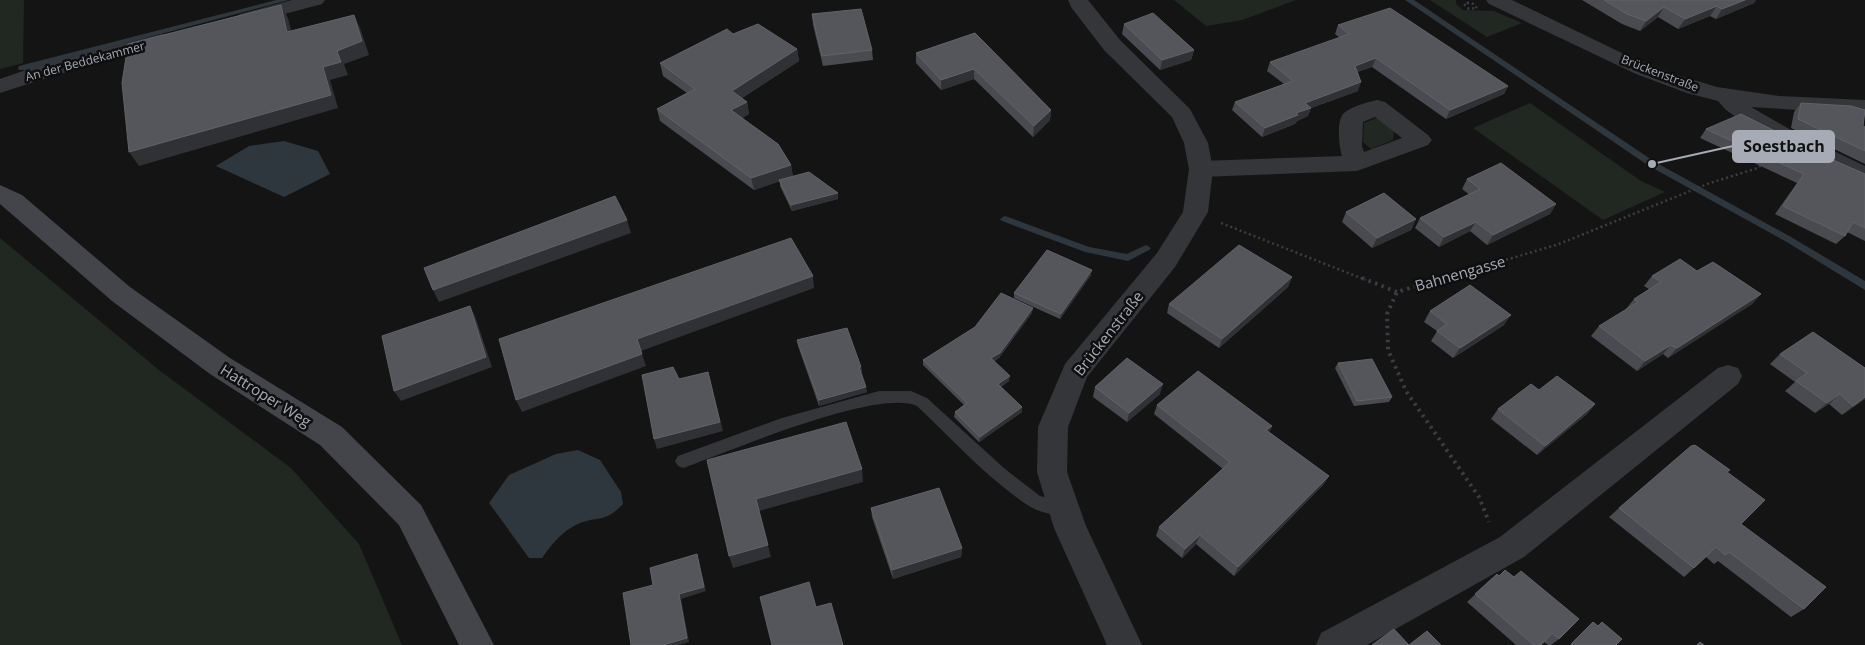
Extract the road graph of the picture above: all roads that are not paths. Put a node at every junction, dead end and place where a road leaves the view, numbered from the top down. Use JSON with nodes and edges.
{"nodes":[{"id":1,"x":316,"y":0,"type":"edge"},
{"id":2,"x":1078,"y":0,"type":"edge"},
{"id":3,"x":1496,"y":0,"type":"edge"},
{"id":4,"x":230,"y":22,"type":"edge"},
{"id":5,"x":182,"y":35,"type":"edge"},
{"id":6,"x":0,"y":86,"type":"edge"},
{"id":7,"x":1726,"y":95,"type":"junction"},
{"id":8,"x":1865,"y":108,"type":"edge"},
{"id":9,"x":1358,"y":163,"type":"dead end"},
{"id":10,"x":1201,"y":169,"type":"junction"},
{"id":11,"x":1865,"y":176,"type":"edge"},
{"id":12,"x":0,"y":194,"type":"edge"},
{"id":13,"x":1728,"y":376,"type":"dead end"},
{"id":14,"x":683,"y":461,"type":"dead end"},
{"id":15,"x":1064,"y":509,"type":"junction"},
{"id":16,"x":477,"y":645,"type":"edge"},
{"id":17,"x":1125,"y":645,"type":"edge"},
{"id":18,"x":1333,"y":645,"type":"edge"}],
"edges":[{"from":1,"to":4,"type":"street"},
{"from":2,"to":10,"type":"street","name":"Brückenstraße"},
{"from":3,"to":7,"type":"street","name":"Brückenstraße"},
{"from":5,"to":6,"type":"street","name":"An der Beddekammer"},
{"from":7,"to":8,"type":"street","name":"Brückenstraße"},
{"from":7,"to":11,"type":"street"},
{"from":9,"to":10,"type":"street"},
{"from":10,"to":15,"type":"street","name":"Brückenstraße"},
{"from":12,"to":16,"type":"main road","name":"Hattroper Weg"},
{"from":13,"to":18,"type":"street"},
{"from":14,"to":15,"type":"lane"},
{"from":15,"to":17,"type":"street","name":"Brückenstraße"}]}
